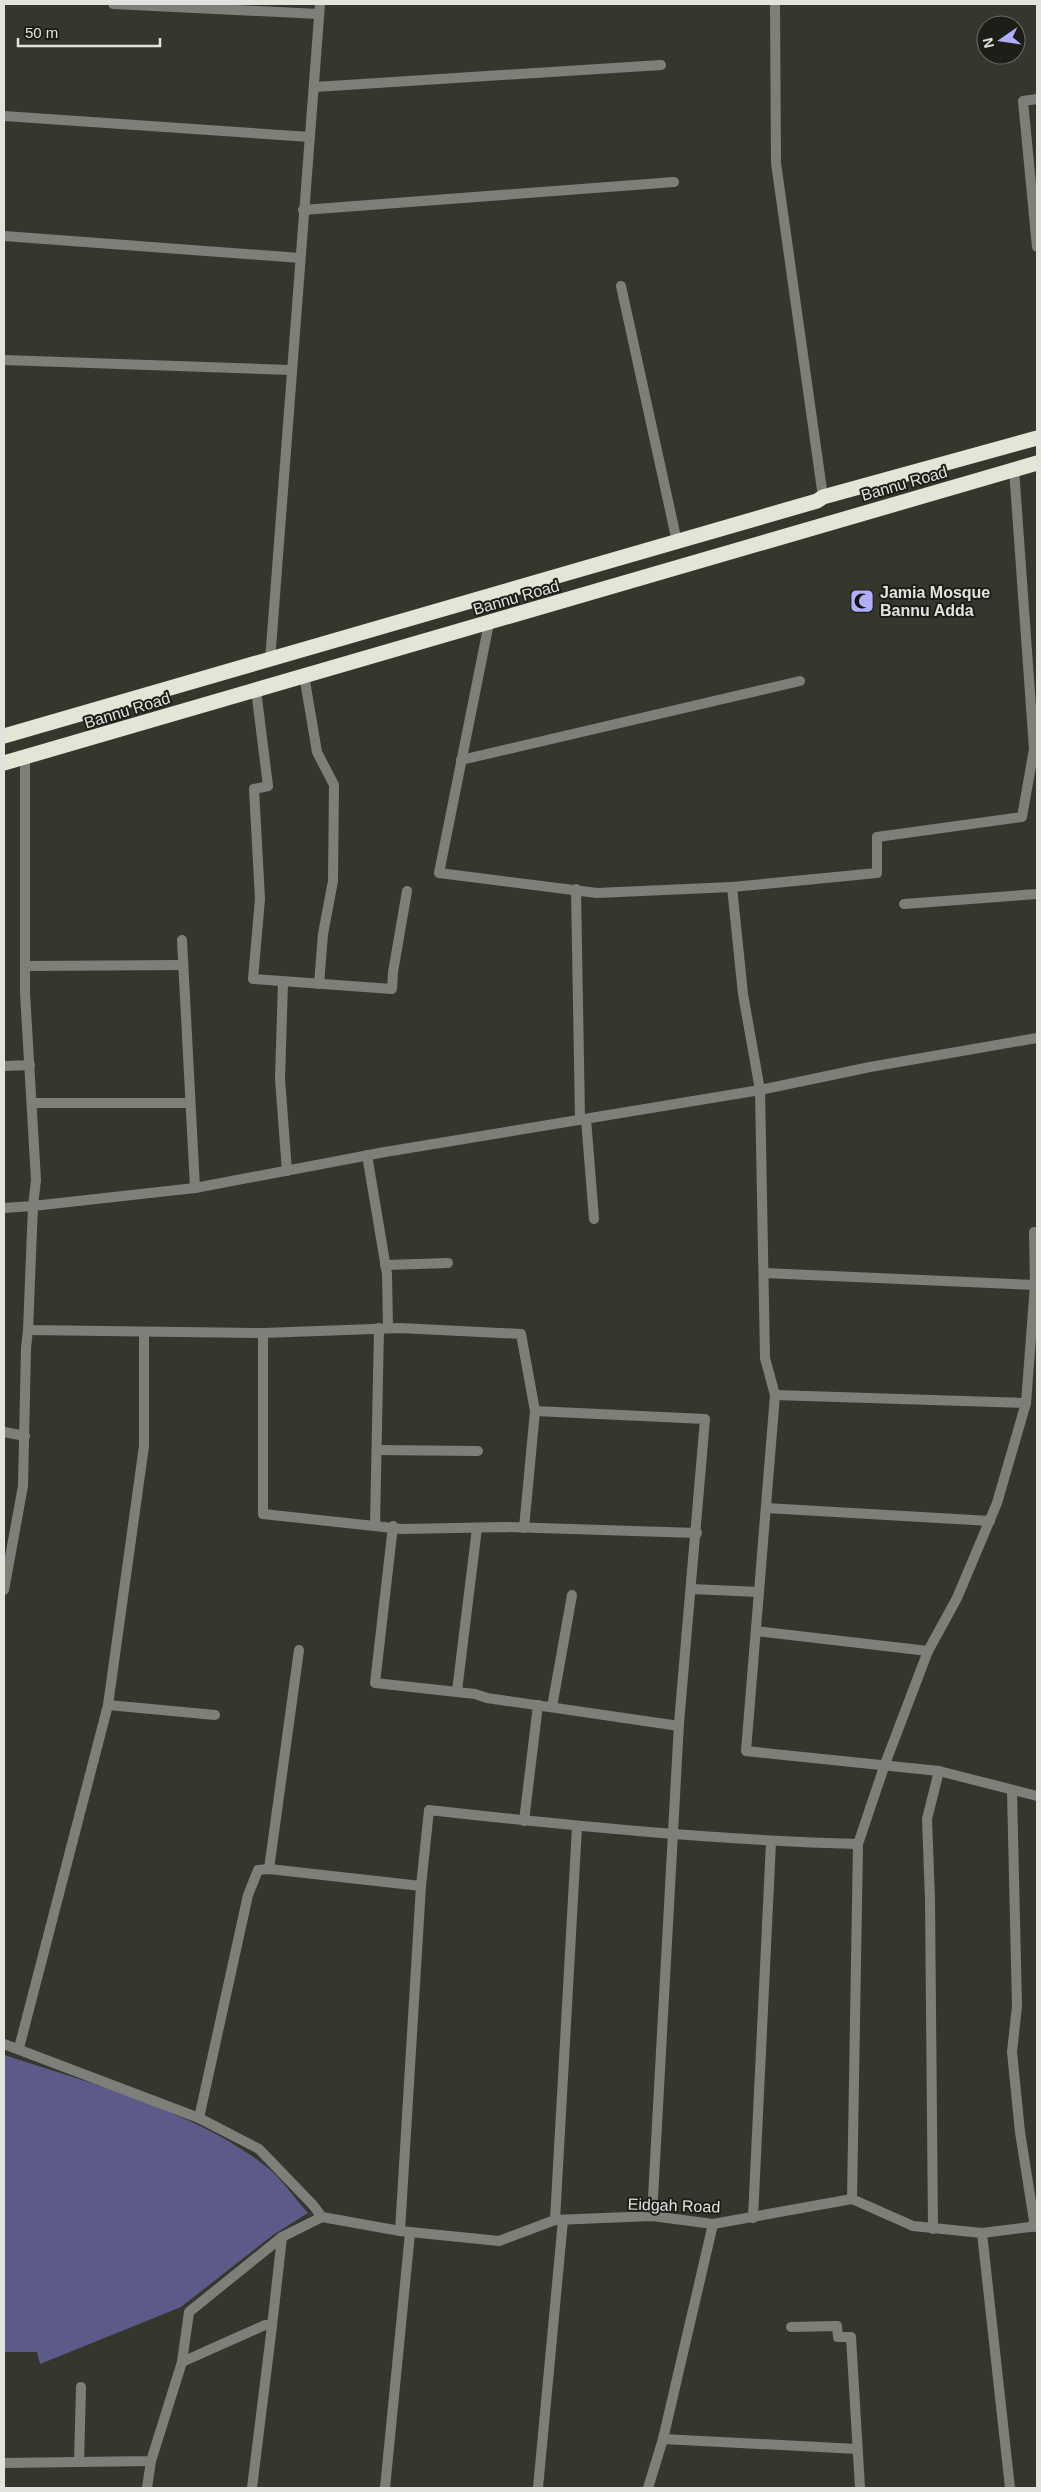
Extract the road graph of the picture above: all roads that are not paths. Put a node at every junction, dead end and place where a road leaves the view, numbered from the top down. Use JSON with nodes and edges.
{"nodes":[{"id":1,"x":113,"y":4,"type":"edge"},
{"id":2,"x":775,"y":4,"type":"edge"},
{"id":3,"x":319,"y":9,"type":"edge"},
{"id":4,"x":661,"y":65,"type":"dead end"},
{"id":5,"x":315,"y":87,"type":"junction"},
{"id":6,"x":1037,"y":99,"type":"edge"},
{"id":7,"x":4,"y":116,"type":"edge"},
{"id":8,"x":310,"y":137,"type":"junction"},
{"id":9,"x":674,"y":182,"type":"dead end"},
{"id":10,"x":303,"y":210,"type":"junction"},
{"id":11,"x":4,"y":236,"type":"edge"},
{"id":12,"x":1037,"y":247,"type":"edge"},
{"id":13,"x":300,"y":258,"type":"junction"},
{"id":14,"x":621,"y":286,"type":"dead end"},
{"id":15,"x":4,"y":360,"type":"edge"},
{"id":16,"x":291,"y":370,"type":"junction"},
{"id":17,"x":1037,"y":438,"type":"edge"},
{"id":18,"x":1037,"y":463,"type":"edge"},
{"id":19,"x":1014,"y":469,"type":"junction"},
{"id":20,"x":823,"y":497,"type":"junction"},
{"id":21,"x":677,"y":542,"type":"junction"},
{"id":22,"x":489,"y":624,"type":"junction"},
{"id":23,"x":270,"y":661,"type":"junction"},
{"id":24,"x":304,"y":676,"type":"junction"},
{"id":25,"x":800,"y":681,"type":"dead end"},
{"id":26,"x":256,"y":690,"type":"junction"},
{"id":27,"x":4,"y":736,"type":"edge"},
{"id":28,"x":25,"y":758,"type":"junction"},
{"id":29,"x":461,"y":760,"type":"junction"},
{"id":30,"x":4,"y":763,"type":"edge"},
{"id":31,"x":732,"y":887,"type":"junction"},
{"id":32,"x":576,"y":889,"type":"junction"},
{"id":33,"x":408,"y":891,"type":"dead end"},
{"id":34,"x":1037,"y":894,"type":"edge"},
{"id":35,"x":904,"y":904,"type":"dead end"},
{"id":36,"x":182,"y":940,"type":"dead end"},
{"id":37,"x":183,"y":965,"type":"junction"},
{"id":38,"x":25,"y":966,"type":"junction"},
{"id":39,"x":283,"y":982,"type":"junction"},
{"id":40,"x":319,"y":984,"type":"junction"},
{"id":41,"x":1037,"y":1038,"type":"edge"},
{"id":42,"x":30,"y":1065,"type":"junction"},
{"id":43,"x":4,"y":1066,"type":"edge"},
{"id":44,"x":760,"y":1090,"type":"junction"},
{"id":45,"x":190,"y":1102,"type":"junction"},
{"id":46,"x":32,"y":1103,"type":"junction"},
{"id":47,"x":583,"y":1119,"type":"junction"},
{"id":48,"x":366,"y":1155,"type":"junction"},
{"id":49,"x":287,"y":1171,"type":"junction"},
{"id":50,"x":195,"y":1188,"type":"junction"},
{"id":51,"x":32,"y":1206,"type":"junction"},
{"id":52,"x":4,"y":1208,"type":"edge"},
{"id":53,"x":594,"y":1220,"type":"dead end"},
{"id":54,"x":1034,"y":1232,"type":"dead end"},
{"id":55,"x":448,"y":1263,"type":"dead end"},
{"id":56,"x":385,"y":1265,"type":"junction"},
{"id":57,"x":764,"y":1273,"type":"junction"},
{"id":58,"x":1035,"y":1285,"type":"junction"},
{"id":59,"x":384,"y":1328,"type":"junction"},
{"id":60,"x":28,"y":1330,"type":"junction"},
{"id":61,"x":144,"y":1332,"type":"junction"},
{"id":62,"x":263,"y":1333,"type":"junction"},
{"id":63,"x":775,"y":1395,"type":"junction"},
{"id":64,"x":1026,"y":1403,"type":"junction"},
{"id":65,"x":535,"y":1412,"type":"junction"},
{"id":66,"x":4,"y":1432,"type":"edge"},
{"id":67,"x":25,"y":1436,"type":"junction"},
{"id":68,"x":376,"y":1450,"type":"junction"},
{"id":69,"x":478,"y":1451,"type":"dead end"},
{"id":70,"x":766,"y":1508,"type":"junction"},
{"id":71,"x":990,"y":1521,"type":"junction"},
{"id":72,"x":375,"y":1525,"type":"junction"},
{"id":73,"x":393,"y":1526,"type":"junction"},
{"id":74,"x":477,"y":1528,"type":"junction"},
{"id":75,"x":524,"y":1528,"type":"junction"},
{"id":76,"x":697,"y":1533,"type":"junction"},
{"id":77,"x":692,"y":1589,"type":"junction"},
{"id":78,"x":4,"y":1590,"type":"edge"},
{"id":79,"x":759,"y":1592,"type":"junction"},
{"id":80,"x":572,"y":1595,"type":"dead end"},
{"id":81,"x":756,"y":1631,"type":"junction"},
{"id":82,"x":299,"y":1650,"type":"dead end"},
{"id":83,"x":928,"y":1651,"type":"junction"},
{"id":84,"x":456,"y":1691,"type":"junction"},
{"id":85,"x":108,"y":1705,"type":"junction"},
{"id":86,"x":538,"y":1705,"type":"junction"},
{"id":87,"x":552,"y":1707,"type":"junction"},
{"id":88,"x":215,"y":1716,"type":"dead end"},
{"id":89,"x":679,"y":1726,"type":"junction"},
{"id":90,"x":885,"y":1764,"type":"junction"},
{"id":91,"x":939,"y":1771,"type":"junction"},
{"id":92,"x":1012,"y":1791,"type":"junction"},
{"id":93,"x":1037,"y":1796,"type":"edge"},
{"id":94,"x":524,"y":1821,"type":"junction"},
{"id":95,"x":577,"y":1827,"type":"junction"},
{"id":96,"x":672,"y":1834,"type":"junction"},
{"id":97,"x":770,"y":1842,"type":"junction"},
{"id":98,"x":858,"y":1844,"type":"junction"},
{"id":99,"x":269,"y":1869,"type":"junction"},
{"id":100,"x":421,"y":1886,"type":"junction"},
{"id":101,"x":4,"y":2044,"type":"edge"},
{"id":102,"x":19,"y":2048,"type":"junction"},
{"id":103,"x":199,"y":2118,"type":"junction"},
{"id":104,"x":852,"y":2199,"type":"junction"},
{"id":105,"x":652,"y":2216,"type":"junction"},
{"id":106,"x":322,"y":2217,"type":"junction"},
{"id":107,"x":753,"y":2218,"type":"junction"},
{"id":108,"x":559,"y":2220,"type":"junction"},
{"id":109,"x":713,"y":2224,"type":"junction"},
{"id":110,"x":1036,"y":2226,"type":"edge"},
{"id":111,"x":933,"y":2229,"type":"junction"},
{"id":112,"x":405,"y":2232,"type":"junction"},
{"id":113,"x":982,"y":2233,"type":"junction"},
{"id":114,"x":282,"y":2237,"type":"junction"},
{"id":115,"x":272,"y":2326,"type":"junction"},
{"id":116,"x":791,"y":2328,"type":"dead end"},
{"id":117,"x":182,"y":2362,"type":"junction"},
{"id":118,"x":81,"y":2387,"type":"dead end"},
{"id":119,"x":663,"y":2439,"type":"junction"},
{"id":120,"x":857,"y":2448,"type":"junction"},
{"id":121,"x":151,"y":2461,"type":"junction"},
{"id":122,"x":79,"y":2462,"type":"junction"},
{"id":123,"x":4,"y":2463,"type":"edge"},
{"id":124,"x":147,"y":2488,"type":"edge"},
{"id":125,"x":252,"y":2488,"type":"edge"},
{"id":126,"x":384,"y":2488,"type":"edge"},
{"id":127,"x":538,"y":2488,"type":"edge"},
{"id":128,"x":648,"y":2488,"type":"edge"},
{"id":129,"x":860,"y":2488,"type":"edge"},
{"id":130,"x":1010,"y":2488,"type":"edge"}],
"edges":[{"from":1,"to":3,"type":"street"},
{"from":2,"to":20,"type":"street"},
{"from":3,"to":5,"type":"street"},
{"from":4,"to":5,"type":"street"},
{"from":5,"to":8,"type":"street"},
{"from":6,"to":12,"type":"street"},
{"from":7,"to":8,"type":"street"},
{"from":8,"to":10,"type":"street"},
{"from":9,"to":10,"type":"street"},
{"from":10,"to":13,"type":"street"},
{"from":11,"to":13,"type":"street"},
{"from":13,"to":16,"type":"street"},
{"from":14,"to":21,"type":"street"},
{"from":15,"to":16,"type":"street"},
{"from":16,"to":23,"type":"street"},
{"from":17,"to":20,"type":"highway","name":"Bannu Road"},
{"from":18,"to":19,"type":"highway","name":"Bannu Road"},
{"from":19,"to":22,"type":"highway","name":"Bannu Road"},
{"from":19,"to":31,"type":"street"},
{"from":20,"to":21,"type":"highway","name":"Bannu Road"},
{"from":21,"to":23,"type":"highway","name":"Bannu Road"},
{"from":22,"to":24,"type":"highway","name":"Bannu Road"},
{"from":22,"to":29,"type":"street"},
{"from":23,"to":27,"type":"highway","name":"Bannu Road"},
{"from":24,"to":26,"type":"highway","name":"Bannu Road"},
{"from":24,"to":40,"type":"street"},
{"from":25,"to":29,"type":"street"},
{"from":26,"to":28,"type":"highway","name":"Bannu Road"},
{"from":26,"to":39,"type":"street"},
{"from":28,"to":30,"type":"highway","name":"Bannu Road"},
{"from":28,"to":38,"type":"street"},
{"from":29,"to":32,"type":"street"},
{"from":31,"to":32,"type":"street"},
{"from":31,"to":44,"type":"street"},
{"from":32,"to":47,"type":"street"},
{"from":33,"to":40,"type":"street"},
{"from":34,"to":35,"type":"street"},
{"from":36,"to":37,"type":"street"},
{"from":37,"to":38,"type":"street"},
{"from":37,"to":45,"type":"street"},
{"from":38,"to":42,"type":"street"},
{"from":39,"to":40,"type":"street"},
{"from":39,"to":49,"type":"street"},
{"from":41,"to":44,"type":"street"},
{"from":42,"to":43,"type":"street"},
{"from":42,"to":46,"type":"street"},
{"from":44,"to":47,"type":"street"},
{"from":44,"to":57,"type":"street"},
{"from":45,"to":46,"type":"street"},
{"from":45,"to":50,"type":"street"},
{"from":46,"to":51,"type":"street"},
{"from":47,"to":48,"type":"street"},
{"from":47,"to":53,"type":"street"},
{"from":48,"to":49,"type":"street"},
{"from":48,"to":56,"type":"street"},
{"from":49,"to":50,"type":"street"},
{"from":50,"to":51,"type":"street"},
{"from":51,"to":52,"type":"street"},
{"from":51,"to":60,"type":"street"},
{"from":54,"to":58,"type":"street"},
{"from":55,"to":56,"type":"street"},
{"from":56,"to":59,"type":"street"},
{"from":57,"to":58,"type":"street"},
{"from":57,"to":63,"type":"street"},
{"from":58,"to":64,"type":"street"},
{"from":59,"to":62,"type":"street"},
{"from":59,"to":65,"type":"street"},
{"from":59,"to":68,"type":"street"},
{"from":60,"to":61,"type":"street"},
{"from":60,"to":67,"type":"street"},
{"from":61,"to":62,"type":"street"},
{"from":61,"to":85,"type":"street"},
{"from":62,"to":72,"type":"street"},
{"from":63,"to":64,"type":"street"},
{"from":63,"to":70,"type":"street"},
{"from":64,"to":71,"type":"street"},
{"from":65,"to":75,"type":"street"},
{"from":65,"to":76,"type":"street"},
{"from":66,"to":67,"type":"street"},
{"from":67,"to":78,"type":"street"},
{"from":68,"to":69,"type":"street"},
{"from":68,"to":72,"type":"street"},
{"from":70,"to":71,"type":"street"},
{"from":70,"to":79,"type":"street"},
{"from":71,"to":83,"type":"street"},
{"from":72,"to":73,"type":"street"},
{"from":73,"to":74,"type":"street"},
{"from":73,"to":84,"type":"street"},
{"from":74,"to":75,"type":"street"},
{"from":74,"to":84,"type":"street"},
{"from":75,"to":76,"type":"street"},
{"from":76,"to":77,"type":"street"},
{"from":77,"to":79,"type":"street"},
{"from":77,"to":89,"type":"street"},
{"from":79,"to":81,"type":"street"},
{"from":80,"to":87,"type":"street"},
{"from":81,"to":83,"type":"street"},
{"from":81,"to":90,"type":"street"},
{"from":82,"to":99,"type":"street"},
{"from":83,"to":90,"type":"street"},
{"from":84,"to":86,"type":"street"},
{"from":85,"to":88,"type":"street"},
{"from":85,"to":102,"type":"street"},
{"from":86,"to":87,"type":"street"},
{"from":86,"to":94,"type":"street"},
{"from":87,"to":89,"type":"street"},
{"from":89,"to":96,"type":"street"},
{"from":90,"to":91,"type":"street"},
{"from":90,"to":98,"type":"street"},
{"from":91,"to":92,"type":"street"},
{"from":91,"to":111,"type":"street"},
{"from":92,"to":93,"type":"street"},
{"from":92,"to":110,"type":"street"},
{"from":94,"to":95,"type":"street"},
{"from":94,"to":100,"type":"street"},
{"from":95,"to":96,"type":"street"},
{"from":95,"to":108,"type":"street"},
{"from":96,"to":97,"type":"street"},
{"from":96,"to":105,"type":"street"},
{"from":97,"to":98,"type":"street"},
{"from":97,"to":107,"type":"street"},
{"from":98,"to":104,"type":"street"},
{"from":99,"to":100,"type":"street"},
{"from":99,"to":103,"type":"street"},
{"from":100,"to":112,"type":"street"},
{"from":101,"to":102,"type":"street"},
{"from":102,"to":103,"type":"street"},
{"from":103,"to":106,"type":"street"},
{"from":104,"to":107,"type":"street","name":"Eidgah Road"},
{"from":104,"to":111,"type":"street"},
{"from":105,"to":108,"type":"street","name":"Eidgah Road"},
{"from":105,"to":109,"type":"street","name":"Eidgah Road"},
{"from":106,"to":112,"type":"street","name":"Eidgah Road"},
{"from":106,"to":114,"type":"street"},
{"from":107,"to":109,"type":"street","name":"Eidgah Road"},
{"from":108,"to":112,"type":"street","name":"Eidgah Road"},
{"from":108,"to":127,"type":"street"},
{"from":109,"to":119,"type":"street"},
{"from":110,"to":113,"type":"street"},
{"from":111,"to":113,"type":"street"},
{"from":112,"to":126,"type":"street"},
{"from":113,"to":130,"type":"street"},
{"from":114,"to":115,"type":"street"},
{"from":114,"to":117,"type":"street"},
{"from":115,"to":117,"type":"street"},
{"from":115,"to":125,"type":"street"},
{"from":116,"to":120,"type":"street"},
{"from":117,"to":121,"type":"street"},
{"from":118,"to":122,"type":"street"},
{"from":119,"to":120,"type":"street"},
{"from":119,"to":128,"type":"street"},
{"from":120,"to":129,"type":"street"},
{"from":121,"to":122,"type":"street"},
{"from":121,"to":124,"type":"street"},
{"from":122,"to":123,"type":"street"}]}
